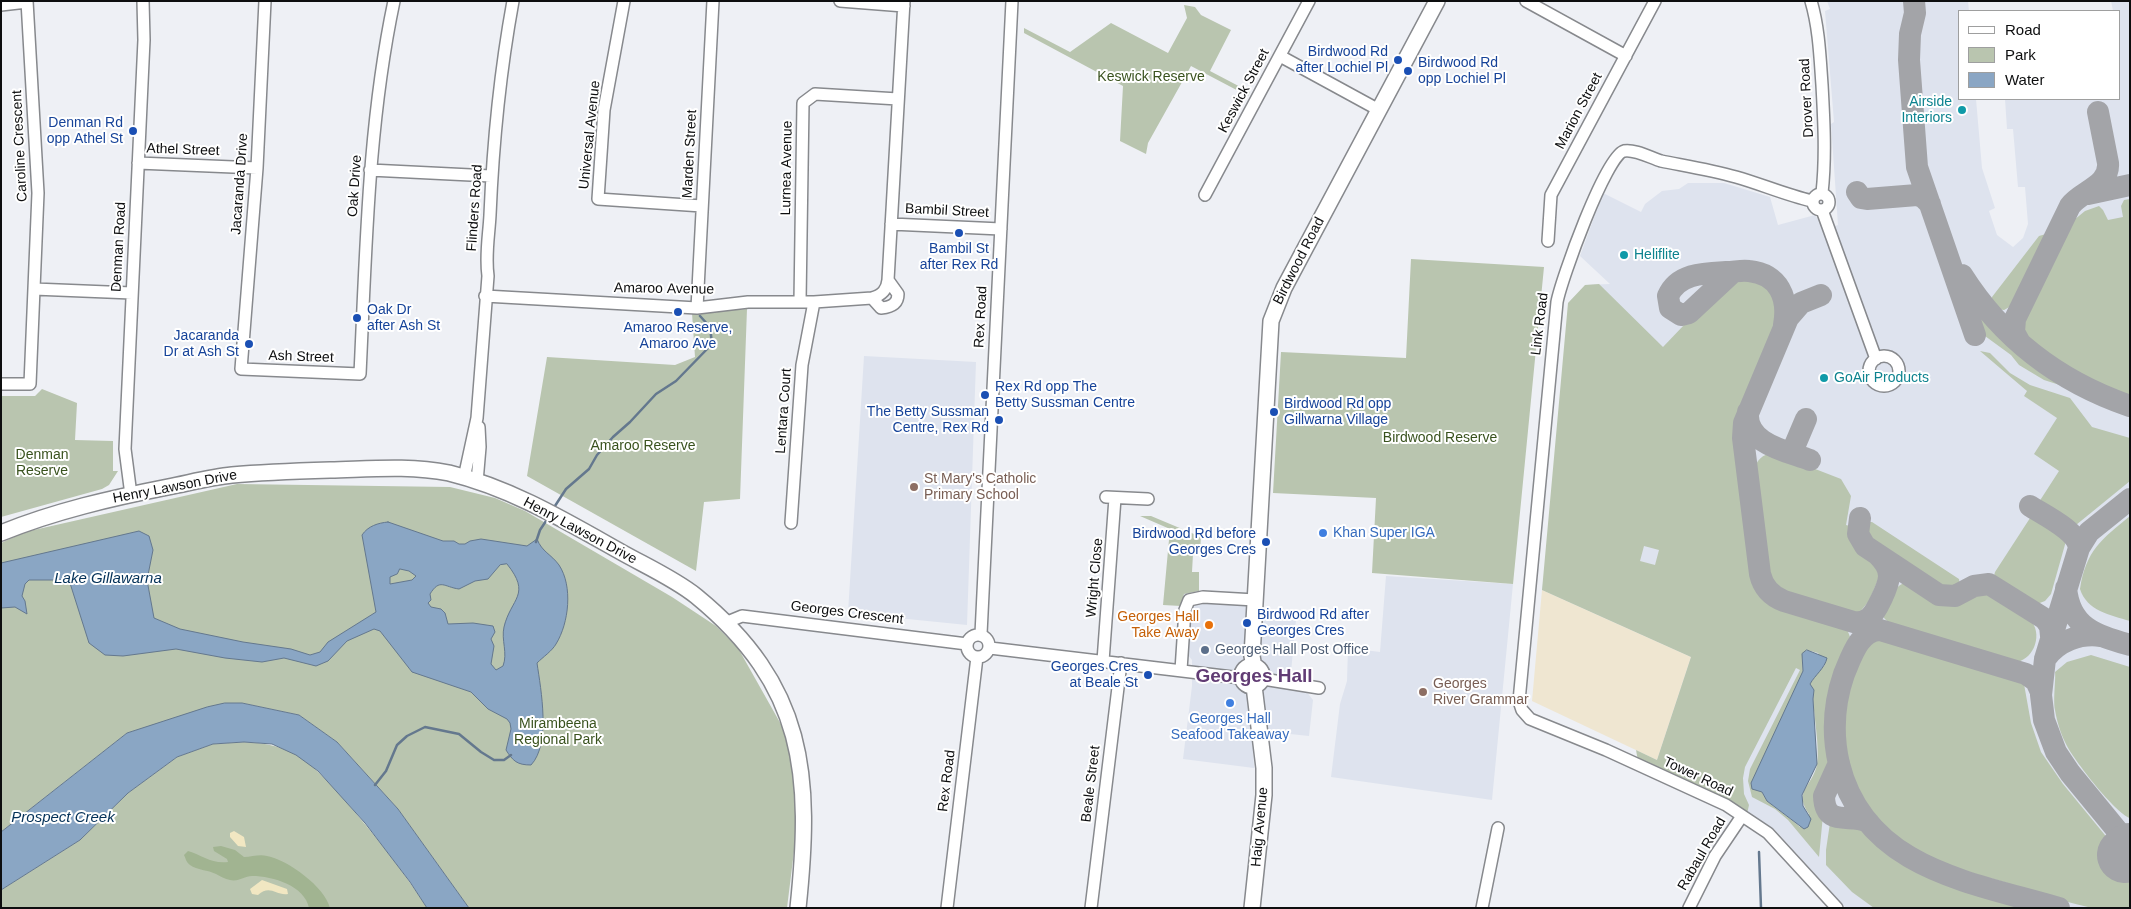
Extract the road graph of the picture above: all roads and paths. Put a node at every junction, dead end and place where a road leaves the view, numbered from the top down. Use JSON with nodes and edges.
{"nodes":[{"id":1,"x":143,"y":1,"type":"edge"},
{"id":2,"x":265,"y":1,"type":"edge"},
{"id":3,"x":394,"y":1,"type":"edge"},
{"id":4,"x":512,"y":1,"type":"edge"},
{"id":5,"x":624,"y":1,"type":"edge"},
{"id":6,"x":725,"y":1,"type":"edge"},
{"id":7,"x":840,"y":1,"type":"edge"},
{"id":8,"x":1012,"y":1,"type":"edge"},
{"id":9,"x":1309,"y":1,"type":"edge"},
{"id":10,"x":1437,"y":1,"type":"edge"},
{"id":11,"x":1526,"y":1,"type":"edge"},
{"id":12,"x":1655,"y":1,"type":"edge"},
{"id":13,"x":1811,"y":1,"type":"edge"},
{"id":14,"x":27,"y":2,"type":"edge"},
{"id":15,"x":713,"y":2,"type":"edge"},
{"id":16,"x":904,"y":4,"type":"edge"},
{"id":17,"x":1,"y":5,"type":"edge"},
{"id":18,"x":1280,"y":56,"type":"junction"},
{"id":19,"x":1626,"y":56,"type":"junction"},
{"id":20,"x":898,"y":99,"type":"junction"},
{"id":21,"x":1379,"y":110,"type":"junction"},
{"id":22,"x":138,"y":163,"type":"junction"},
{"id":23,"x":257,"y":168,"type":"junction"},
{"id":24,"x":370,"y":170,"type":"junction"},
{"id":25,"x":491,"y":176,"type":"junction"},
{"id":26,"x":1822,"y":193,"type":"junction"},
{"id":27,"x":1205,"y":195,"type":"dead end"},
{"id":28,"x":1812,"y":201,"type":"junction"},
{"id":29,"x":702,"y":206,"type":"junction"},
{"id":30,"x":1822,"y":210,"type":"junction"},
{"id":31,"x":891,"y":224,"type":"junction"},
{"id":32,"x":1001,"y":229,"type":"junction"},
{"id":33,"x":1548,"y":241,"type":"dead end"},
{"id":34,"x":888,"y":280,"type":"junction"},
{"id":35,"x":34,"y":289,"type":"junction"},
{"id":36,"x":132,"y":294,"type":"junction"},
{"id":37,"x":486,"y":296,"type":"junction"},
{"id":38,"x":872,"y":298,"type":"junction"},
{"id":39,"x":800,"y":301,"type":"junction"},
{"id":40,"x":814,"y":302,"type":"junction"},
{"id":41,"x":697,"y":308,"type":"junction"},
{"id":42,"x":1876,"y":359,"type":"dead end"},
{"id":43,"x":241,"y":369,"type":"joint"},
{"id":44,"x":360,"y":374,"type":"joint"},
{"id":45,"x":1,"y":384,"type":"edge"},
{"id":46,"x":471,"y":480,"type":"junction"},
{"id":47,"x":131,"y":495,"type":"junction"},
{"id":48,"x":1148,"y":499,"type":"dead end"},
{"id":49,"x":791,"y":523,"type":"dead end"},
{"id":50,"x":1,"y":532,"type":"edge"},
{"id":51,"x":1255,"y":600,"type":"junction"},
{"id":52,"x":725,"y":623,"type":"junction"},
{"id":53,"x":981,"y":634,"type":"junction"},
{"id":54,"x":967,"y":644,"type":"junction"},
{"id":55,"x":990,"y":648,"type":"junction"},
{"id":56,"x":977,"y":657,"type":"junction"},
{"id":57,"x":1103,"y":661,"type":"junction"},
{"id":58,"x":1121,"y":663,"type":"junction"},
{"id":59,"x":1181,"y":670,"type":"junction"},
{"id":60,"x":1253,"y":677,"type":"junction"},
{"id":61,"x":1320,"y":688,"type":"dead end"},
{"id":62,"x":1522,"y":710,"type":"joint"},
{"id":63,"x":1742,"y":816,"type":"junction"},
{"id":64,"x":1498,"y":828,"type":"dead end"},
{"id":65,"x":798,"y":908,"type":"edge"},
{"id":66,"x":947,"y":908,"type":"edge"},
{"id":67,"x":1091,"y":908,"type":"edge"},
{"id":68,"x":1252,"y":908,"type":"edge"},
{"id":69,"x":1482,"y":908,"type":"edge"},
{"id":70,"x":1689,"y":908,"type":"edge"},
{"id":71,"x":1837,"y":908,"type":"edge"}],
"edges":[{"from":1,"to":22,"type":"street","name":"Denman Road"},
{"from":2,"to":23,"type":"street","name":"Jacaranda Drive"},
{"from":3,"to":24,"type":"street","name":"Oak Drive"},
{"from":4,"to":25,"type":"street","name":"Flinders Road"},
{"from":5,"to":29,"type":"street","name":"Universal Avenue"},
{"from":6,"to":15,"type":"street"},
{"from":7,"to":16,"type":"street"},
{"from":8,"to":32,"type":"street","name":"Rex Road"},
{"from":9,"to":18,"type":"street","name":"Keswick Street"},
{"from":10,"to":21,"type":"main road","name":"Birdwood Road"},
{"from":11,"to":19,"type":"street"},
{"from":12,"to":19,"type":"street","name":"Marion Street"},
{"from":13,"to":26,"type":"street","name":"Drover Road"},
{"from":14,"to":17,"type":"street"},
{"from":14,"to":35,"type":"street","name":"Caroline Crescent"},
{"from":15,"to":29,"type":"street","name":"Marden Street"},
{"from":16,"to":20,"type":"street","name":"Amaroo Avenue"},
{"from":18,"to":21,"type":"street"},
{"from":18,"to":27,"type":"street","name":"Keswick Street"},
{"from":19,"to":33,"type":"street","name":"Marion Street"},
{"from":20,"to":31,"type":"street","name":"Amaroo Avenue"},
{"from":20,"to":39,"type":"street","name":"Lurnea Avenue"},
{"from":21,"to":51,"type":"main road","name":"Birdwood Road"},
{"from":22,"to":23,"type":"street","name":"Athel Street"},
{"from":22,"to":36,"type":"street","name":"Denman Road"},
{"from":23,"to":43,"type":"street","name":"Jacaranda Drive"},
{"from":24,"to":25,"type":"street"},
{"from":24,"to":44,"type":"street","name":"Oak Drive"},
{"from":25,"to":37,"type":"street","name":"Flinders Road"},
{"from":26,"to":28,"type":"street"},
{"from":26,"to":30,"type":"street"},
{"from":28,"to":30,"type":"street"},
{"from":28,"to":62,"type":"street","name":"Link Road"},
{"from":29,"to":41,"type":"street","name":"Marden Street"},
{"from":30,"to":42,"type":"street"},
{"from":31,"to":32,"type":"street","name":"Bambil Street"},
{"from":31,"to":34,"type":"street","name":"Amaroo Avenue"},
{"from":32,"to":53,"type":"street","name":"Rex Road"},
{"from":34,"to":38,"type":"street"},
{"from":34,"to":38,"type":"street","name":"Amaroo Avenue"},
{"from":35,"to":36,"type":"street"},
{"from":35,"to":45,"type":"street","name":"Caroline Crescent"},
{"from":36,"to":47,"type":"street","name":"Denman Road"},
{"from":37,"to":41,"type":"street","name":"Amaroo Avenue"},
{"from":37,"to":46,"type":"street","name":"Flinders Road"},
{"from":38,"to":40,"type":"street","name":"Amaroo Avenue"},
{"from":39,"to":40,"type":"street","name":"Amaroo Avenue"},
{"from":39,"to":41,"type":"street","name":"Amaroo Avenue"},
{"from":40,"to":49,"type":"street","name":"Lentara Court"},
{"from":43,"to":44,"type":"street","name":"Ash Street"},
{"from":46,"to":47,"type":"main road","name":"Henry Lawson Drive"},
{"from":46,"to":52,"type":"main road","name":"Henry Lawson Drive"},
{"from":47,"to":50,"type":"main road","name":"Henry Lawson Drive"},
{"from":48,"to":57,"type":"street","name":"Wright Close"},
{"from":51,"to":59,"type":"street"},
{"from":51,"to":60,"type":"main road","name":"Birdwood Road"},
{"from":52,"to":54,"type":"street","name":"Georges Crescent"},
{"from":52,"to":65,"type":"main road","name":"Henry Lawson Drive"},
{"from":53,"to":54,"type":"street"},
{"from":53,"to":55,"type":"street"},
{"from":54,"to":56,"type":"street"},
{"from":55,"to":56,"type":"street"},
{"from":55,"to":57,"type":"street"},
{"from":56,"to":66,"type":"street","name":"Rex Road"},
{"from":57,"to":58,"type":"street"},
{"from":58,"to":59,"type":"street"},
{"from":58,"to":67,"type":"street","name":"Beale Street"},
{"from":59,"to":60,"type":"street"},
{"from":60,"to":61,"type":"street"},
{"from":60,"to":68,"type":"main road","name":"Haig Avenue"},
{"from":62,"to":63,"type":"street","name":"Tower Road"},
{"from":63,"to":70,"type":"street","name":"Rabaul Road"},
{"from":63,"to":71,"type":"street","name":"Tower Road"},
{"from":64,"to":69,"type":"street"}]}
